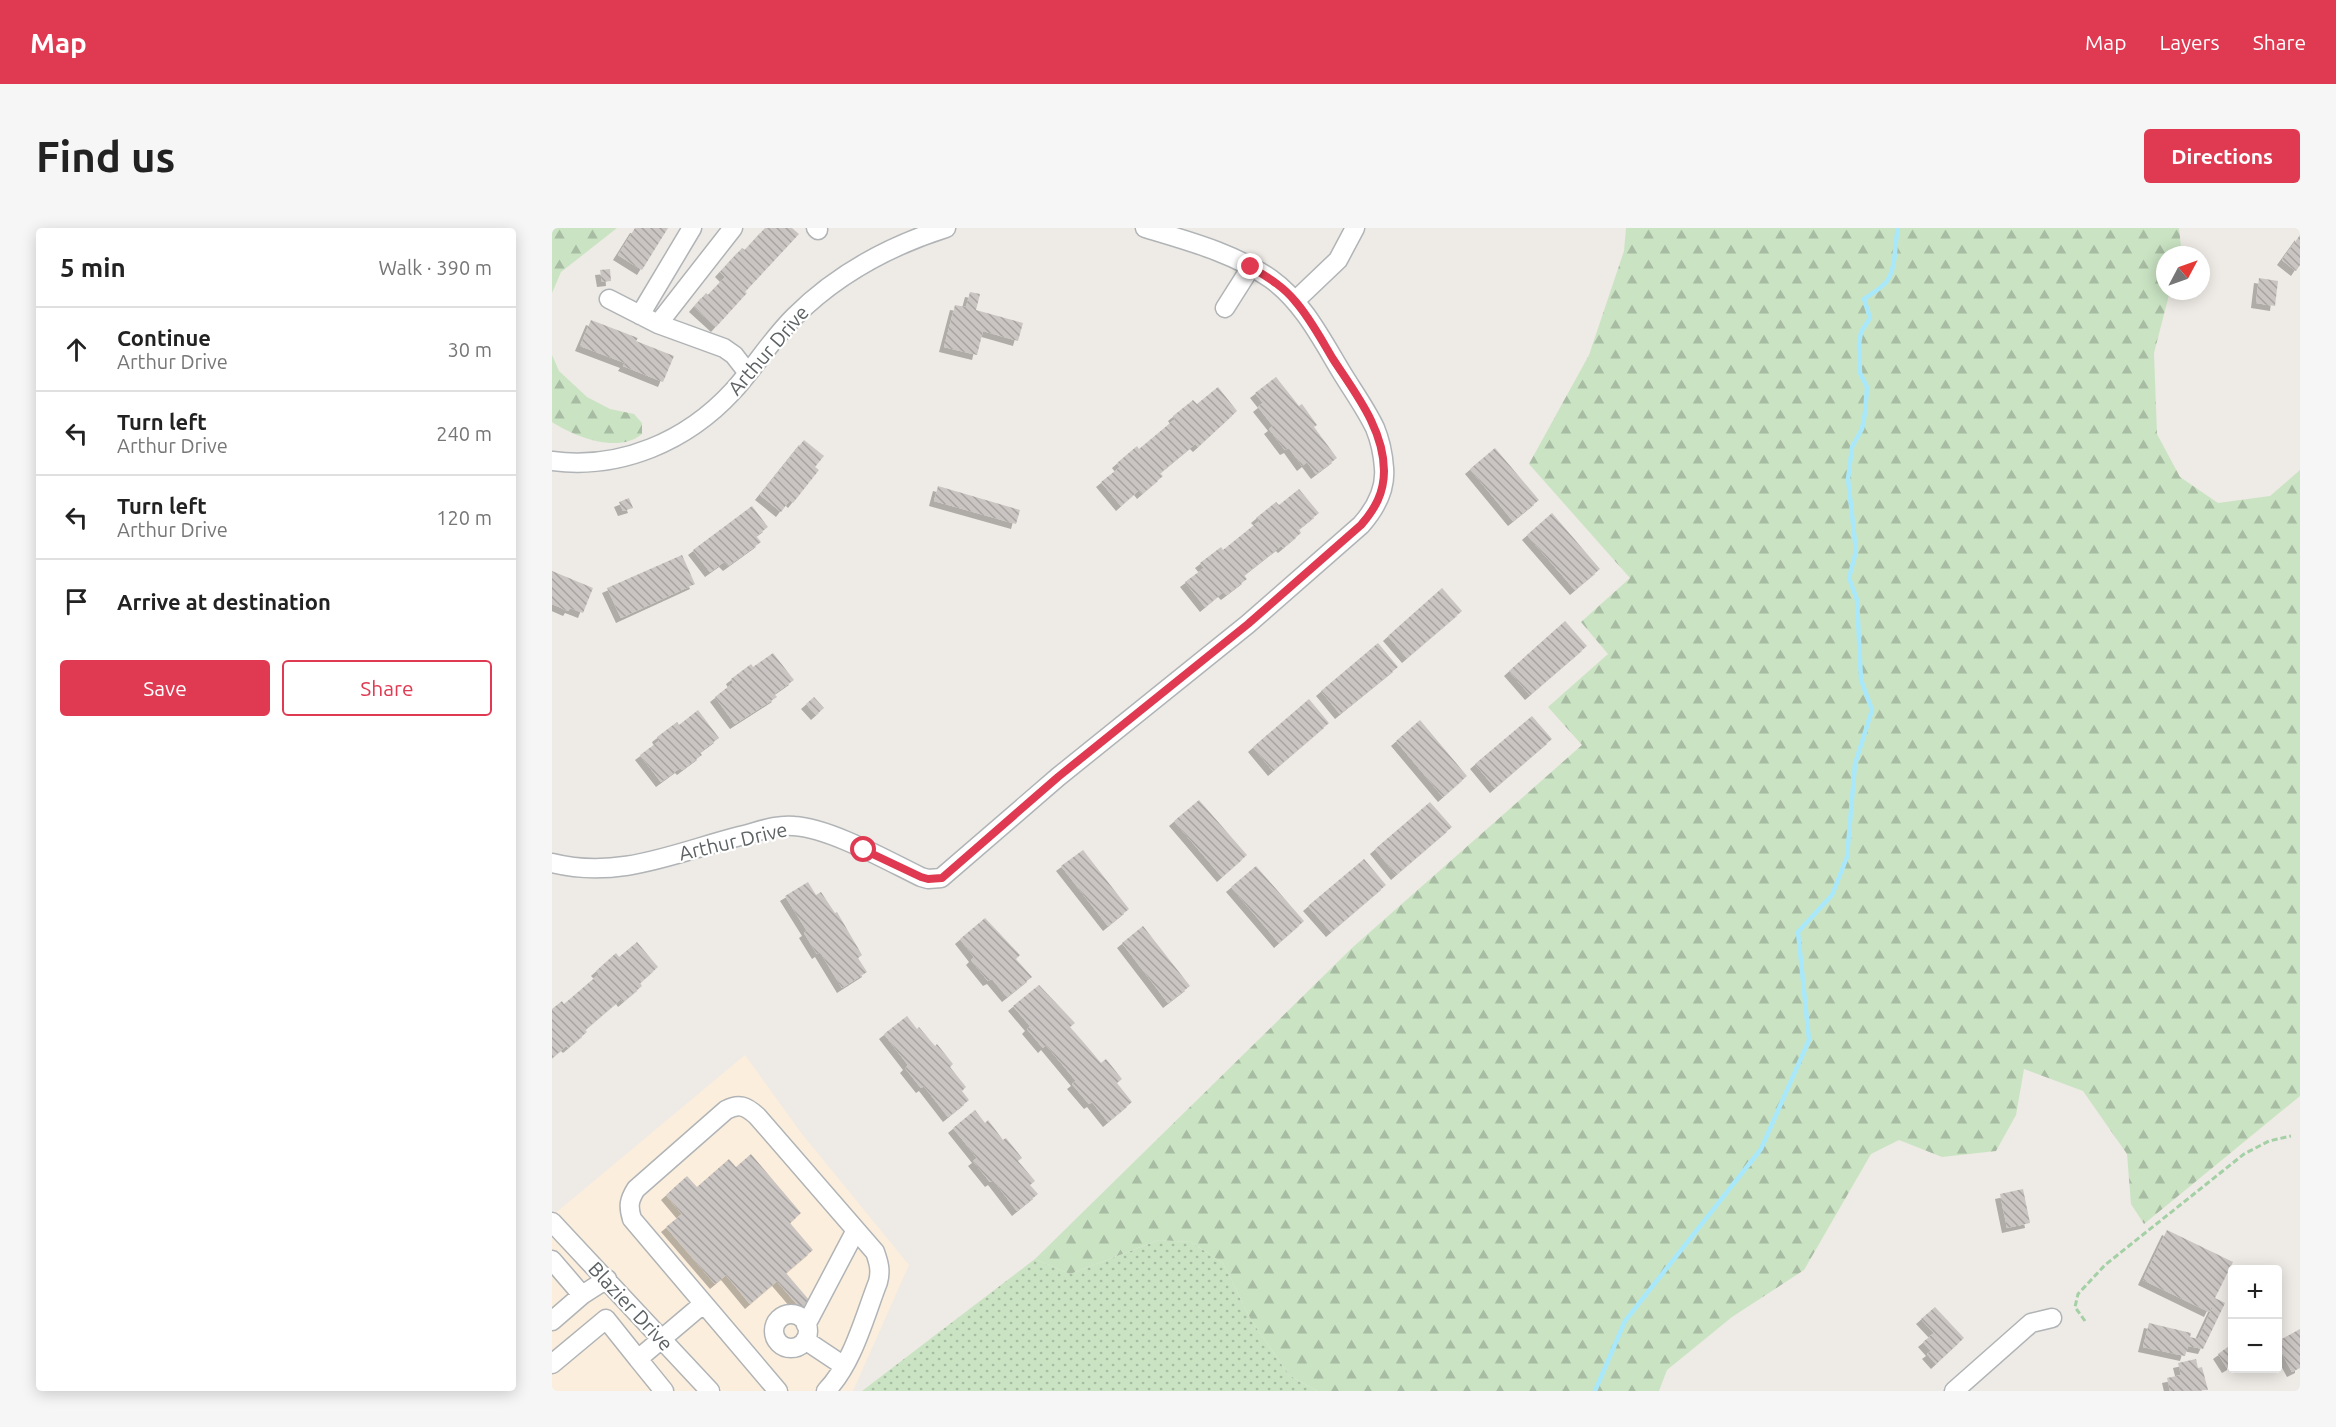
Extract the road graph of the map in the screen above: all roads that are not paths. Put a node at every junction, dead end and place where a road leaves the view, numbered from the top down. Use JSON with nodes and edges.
{"nodes":[{"id":1,"x":692,"y":228,"type":"edge"},
{"id":2,"x":733,"y":228,"type":"edge"},
{"id":3,"x":946,"y":228,"type":"edge"},
{"id":4,"x":1145,"y":228,"type":"edge"},
{"id":5,"x":1355,"y":228,"type":"edge"},
{"id":6,"x":1251,"y":267,"type":"junction"},
{"id":7,"x":609,"y":299,"type":"dead end"},
{"id":8,"x":1295,"y":301,"type":"junction"},
{"id":9,"x":1225,"y":308,"type":"dead end"},
{"id":10,"x":640,"y":315,"type":"junction"},
{"id":11,"x":658,"y":324,"type":"junction"},
{"id":12,"x":748,"y":373,"type":"junction"},
{"id":13,"x":552,"y":461,"type":"edge"},
{"id":14,"x":552,"y":863,"type":"edge"},
{"id":15,"x":552,"y":1222,"type":"edge"},
{"id":16,"x":856,"y":1230,"type":"junction"},
{"id":17,"x":552,"y":1260,"type":"edge"},
{"id":18,"x":607,"y":1279,"type":"junction"},
{"id":19,"x":582,"y":1295,"type":"junction"},
{"id":20,"x":702,"y":1304,"type":"junction"},
{"id":21,"x":2052,"y":1318,"type":"dead end"},
{"id":22,"x":552,"y":1321,"type":"edge"},
{"id":23,"x":662,"y":1340,"type":"junction"},
{"id":24,"x":638,"y":1359,"type":"junction"},
{"id":25,"x":552,"y":1364,"type":"edge"},
{"id":26,"x":844,"y":1366,"type":"junction"},
{"id":27,"x":664,"y":1391,"type":"edge"},
{"id":28,"x":710,"y":1391,"type":"edge"},
{"id":29,"x":778,"y":1391,"type":"edge"},
{"id":30,"x":826,"y":1391,"type":"edge"},
{"id":31,"x":1954,"y":1391,"type":"edge"}],
"edges":[{"from":1,"to":10,"type":"street"},
{"from":2,"to":11,"type":"street"},
{"from":3,"to":12,"type":"street","name":"Arthur Drive"},
{"from":4,"to":6,"type":"street","name":"Arthur Drive"},
{"from":5,"to":8,"type":"street"},
{"from":6,"to":8,"type":"street","name":"Arthur Drive"},
{"from":6,"to":9,"type":"street"},
{"from":7,"to":10,"type":"street"},
{"from":8,"to":14,"type":"street","name":"Arthur Drive"},
{"from":10,"to":11,"type":"street"},
{"from":11,"to":12,"type":"street"},
{"from":12,"to":13,"type":"street","name":"Arthur Drive"},
{"from":15,"to":18,"type":"street","name":"Blazier Drive"},
{"from":16,"to":20,"type":"street"},
{"from":16,"to":26,"type":"street"},
{"from":16,"to":26,"type":"street"},
{"from":17,"to":19,"type":"street"},
{"from":18,"to":19,"type":"street"},
{"from":18,"to":23,"type":"street","name":"Blazier Drive"},
{"from":19,"to":22,"type":"street"},
{"from":20,"to":23,"type":"street"},
{"from":20,"to":29,"type":"street"},
{"from":21,"to":31,"type":"street"},
{"from":23,"to":24,"type":"street"},
{"from":23,"to":28,"type":"street","name":"Blazier Drive"},
{"from":24,"to":25,"type":"street"},
{"from":24,"to":27,"type":"street"},
{"from":26,"to":30,"type":"street"}]}
